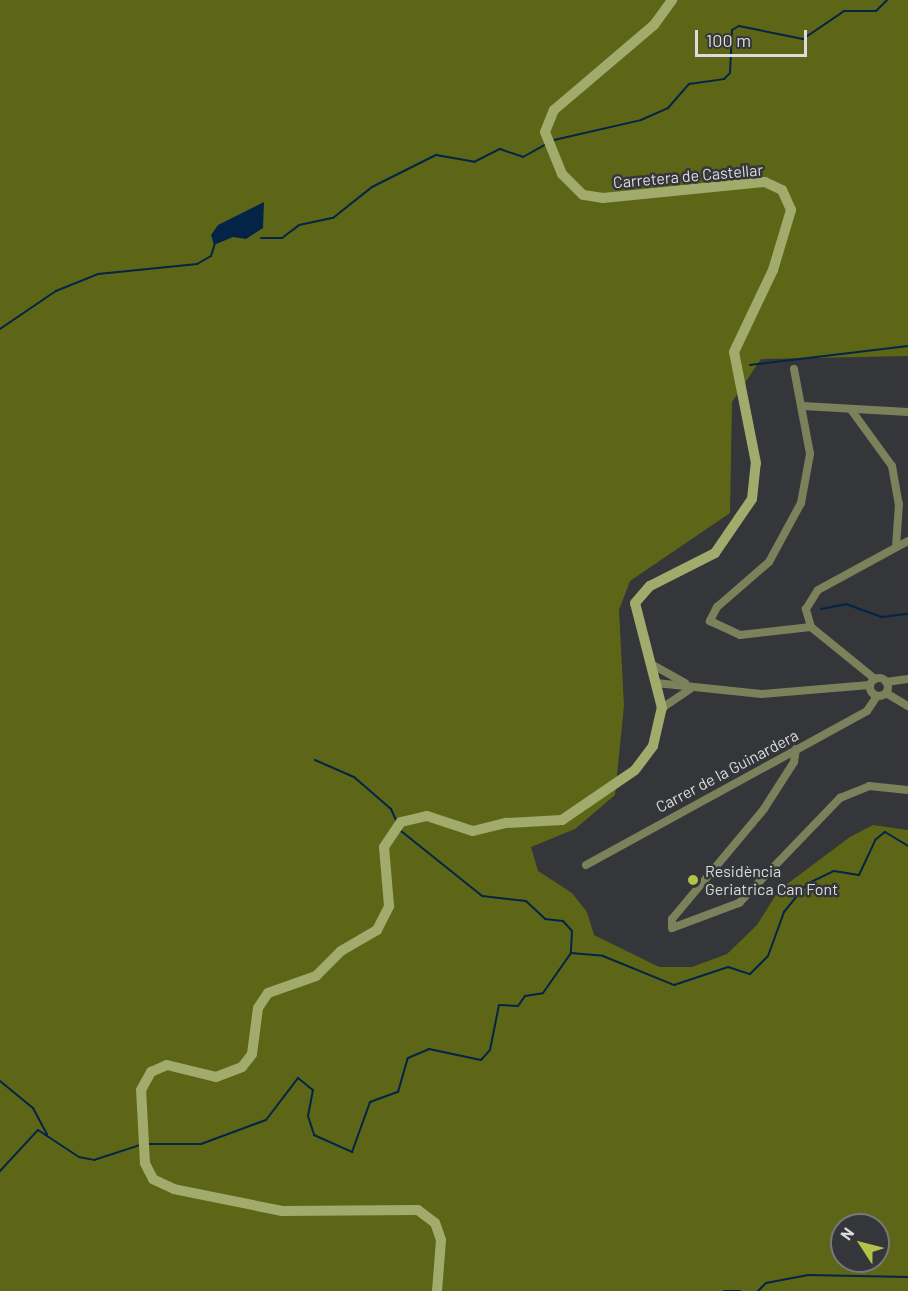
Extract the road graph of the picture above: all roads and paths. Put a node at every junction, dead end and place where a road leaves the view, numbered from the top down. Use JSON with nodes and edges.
{"nodes":[{"id":1,"x":672,"y":0,"type":"edge"},
{"id":2,"x":794,"y":369,"type":"dead end"},
{"id":3,"x":803,"y":406,"type":"junction"},
{"id":4,"x":852,"y":411,"type":"junction"},
{"id":5,"x":908,"y":412,"type":"edge"},
{"id":6,"x":908,"y":541,"type":"edge"},
{"id":7,"x":896,"y":547,"type":"junction"},
{"id":8,"x":811,"y":627,"type":"junction"},
{"id":9,"x":649,"y":663,"type":"junction"},
{"id":10,"x":908,"y":679,"type":"edge"},
{"id":11,"x":872,"y":682,"type":"junction"},
{"id":12,"x":886,"y":682,"type":"junction"},
{"id":13,"x":656,"y":683,"type":"junction"},
{"id":14,"x":697,"y":688,"type":"junction"},
{"id":15,"x":886,"y":693,"type":"junction"},
{"id":16,"x":877,"y":696,"type":"junction"},
{"id":17,"x":908,"y":706,"type":"edge"},
{"id":18,"x":662,"y":708,"type":"junction"},
{"id":19,"x":796,"y":749,"type":"junction"},
{"id":20,"x":908,"y":790,"type":"edge"},
{"id":21,"x":586,"y":865,"type":"dead end"},
{"id":22,"x":438,"y":1291,"type":"edge"}],
"edges":[{"from":1,"to":9,"type":"street","name":"Carretera de Castellar"},
{"from":2,"to":3,"type":"street"},
{"from":3,"to":4,"type":"street"},
{"from":3,"to":8,"type":"street"},
{"from":4,"to":5,"type":"street"},
{"from":4,"to":7,"type":"street"},
{"from":6,"to":7,"type":"street"},
{"from":7,"to":8,"type":"street"},
{"from":8,"to":11,"type":"street"},
{"from":9,"to":13,"type":"street","name":"Carretera de Castellar"},
{"from":9,"to":14,"type":"street"},
{"from":10,"to":12,"type":"street"},
{"from":11,"to":12,"type":"street"},
{"from":11,"to":14,"type":"street"},
{"from":11,"to":16,"type":"street"},
{"from":12,"to":15,"type":"street"},
{"from":13,"to":14,"type":"street"},
{"from":13,"to":18,"type":"street","name":"Carretera de Castellar"},
{"from":14,"to":18,"type":"street"},
{"from":15,"to":16,"type":"street"},
{"from":15,"to":17,"type":"street"},
{"from":16,"to":19,"type":"street","name":"Carrer de la Guinardera"},
{"from":18,"to":22,"type":"street","name":"Carretera de Castellar"},
{"from":19,"to":20,"type":"street"},
{"from":19,"to":21,"type":"street","name":"Carrer de la Guinardera"}]}
